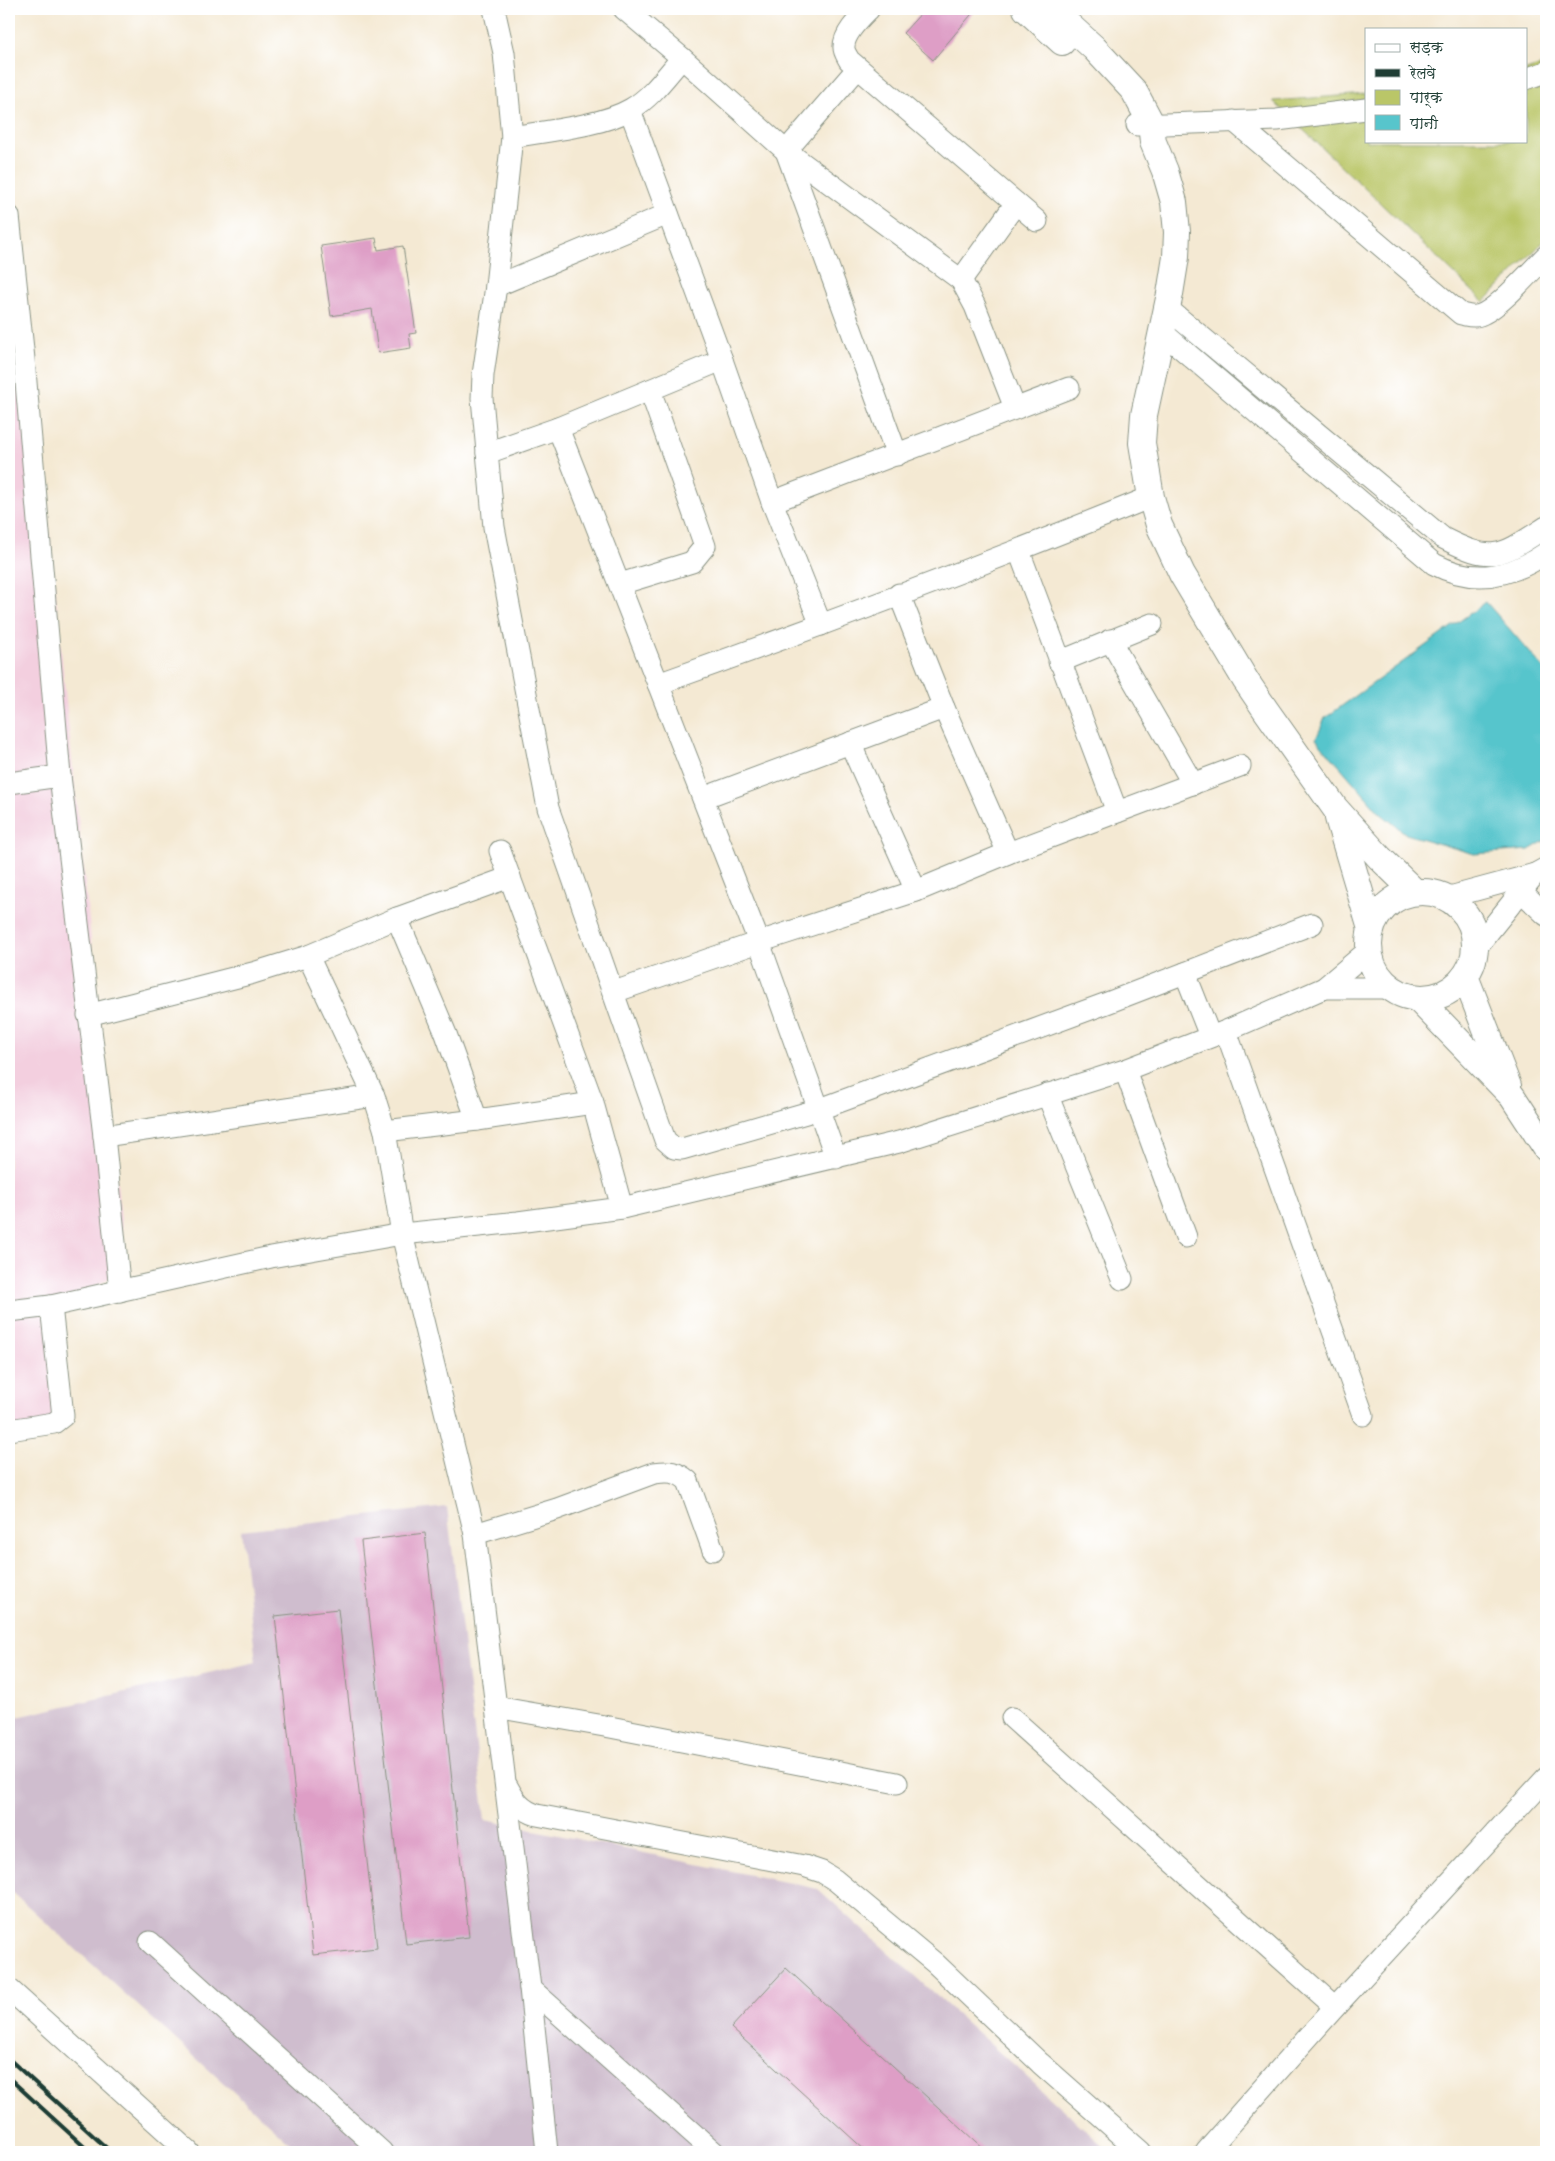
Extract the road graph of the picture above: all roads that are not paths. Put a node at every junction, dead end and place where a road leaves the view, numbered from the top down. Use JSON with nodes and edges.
{"nodes":[{"id":1,"x":494,"y":9,"type":"edge"},
{"id":2,"x":624,"y":9,"type":"edge"},
{"id":3,"x":868,"y":9,"type":"edge"},
{"id":4,"x":1026,"y":9,"type":"edge"},
{"id":5,"x":1051,"y":9,"type":"edge"},
{"id":6,"x":682,"y":58,"type":"junction"},
{"id":7,"x":857,"y":69,"type":"junction"},
{"id":8,"x":1546,"y":72,"type":"edge"},
{"id":9,"x":1528,"y":78,"type":"edge"},
{"id":10,"x":1365,"y":109,"type":"edge"},
{"id":11,"x":630,"y":110,"type":"junction"},
{"id":12,"x":1234,"y":121,"type":"junction"},
{"id":13,"x":1147,"y":130,"type":"junction"},
{"id":14,"x":512,"y":137,"type":"junction"},
{"id":15,"x":786,"y":152,"type":"junction"},
{"id":16,"x":1016,"y":203,"type":"junction"},
{"id":17,"x":668,"y":214,"type":"junction"},
{"id":18,"x":9,"y":216,"type":"edge"},
{"id":19,"x":1037,"y":221,"type":"dead end"},
{"id":20,"x":1546,"y":256,"type":"edge"},
{"id":21,"x":961,"y":280,"type":"junction"},
{"id":22,"x":496,"y":286,"type":"junction"},
{"id":23,"x":1165,"y":320,"type":"junction"},
{"id":24,"x":722,"y":360,"type":"junction"},
{"id":25,"x":1069,"y":388,"type":"dead end"},
{"id":26,"x":650,"y":390,"type":"junction"},
{"id":27,"x":1016,"y":408,"type":"junction"},
{"id":28,"x":558,"y":428,"type":"junction"},
{"id":29,"x":488,"y":453,"type":"junction"},
{"id":30,"x":897,"y":455,"type":"junction"},
{"id":31,"x":1345,"y":456,"type":"junction"},
{"id":32,"x":1330,"y":475,"type":"junction"},
{"id":33,"x":1151,"y":497,"type":"junction"},
{"id":34,"x":772,"y":502,"type":"junction"},
{"id":35,"x":1546,"y":527,"type":"edge"},
{"id":36,"x":1019,"y":551,"type":"junction"},
{"id":37,"x":1546,"y":553,"type":"edge"},
{"id":38,"x":620,"y":584,"type":"junction"},
{"id":39,"x":899,"y":594,"type":"junction"},
{"id":40,"x":1152,"y":624,"type":"dead end"},
{"id":41,"x":821,"y":626,"type":"junction"},
{"id":42,"x":1110,"y":640,"type":"junction"},
{"id":43,"x":1059,"y":662,"type":"junction"},
{"id":44,"x":658,"y":684,"type":"junction"},
{"id":45,"x":944,"y":708,"type":"junction"},
{"id":46,"x":850,"y":743,"type":"junction"},
{"id":47,"x":1240,"y":766,"type":"dead end"},
{"id":48,"x":60,"y":776,"type":"junction"},
{"id":49,"x":9,"y":783,"type":"edge"},
{"id":50,"x":1193,"y":784,"type":"junction"},
{"id":51,"x":703,"y":798,"type":"junction"},
{"id":52,"x":1335,"y":808,"type":"junction"},
{"id":53,"x":1117,"y":812,"type":"junction"},
{"id":54,"x":500,"y":851,"type":"dead end"},
{"id":55,"x":1008,"y":853,"type":"junction"},
{"id":56,"x":1541,"y":871,"type":"edge"},
{"id":57,"x":510,"y":877,"type":"junction"},
{"id":58,"x":916,"y":891,"type":"junction"},
{"id":59,"x":1521,"y":891,"type":"junction"},
{"id":60,"x":1415,"y":892,"type":"junction"},
{"id":61,"x":1446,"y":898,"type":"junction"},
{"id":62,"x":1546,"y":914,"type":"edge"},
{"id":63,"x":397,"y":918,"type":"junction"},
{"id":64,"x":1312,"y":924,"type":"dead end"},
{"id":65,"x":1370,"y":939,"type":"junction"},
{"id":66,"x":759,"y":942,"type":"junction"},
{"id":67,"x":1475,"y":949,"type":"junction"},
{"id":68,"x":308,"y":956,"type":"junction"},
{"id":69,"x":1185,"y":973,"type":"junction"},
{"id":70,"x":1465,"y":976,"type":"junction"},
{"id":71,"x":1324,"y":988,"type":"junction"},
{"id":72,"x":1389,"y":988,"type":"junction"},
{"id":73,"x":614,"y":992,"type":"junction"},
{"id":74,"x":1417,"y":998,"type":"junction"},
{"id":75,"x":88,"y":1015,"type":"junction"},
{"id":76,"x":1218,"y":1033,"type":"junction"},
{"id":77,"x":1125,"y":1070,"type":"junction"},
{"id":78,"x":1047,"y":1094,"type":"junction"},
{"id":79,"x":374,"y":1096,"type":"junction"},
{"id":80,"x":1512,"y":1096,"type":"junction"},
{"id":81,"x":593,"y":1102,"type":"junction"},
{"id":82,"x":820,"y":1109,"type":"junction"},
{"id":83,"x":477,"y":1120,"type":"junction"},
{"id":84,"x":386,"y":1131,"type":"junction"},
{"id":85,"x":104,"y":1136,"type":"junction"},
{"id":86,"x":1546,"y":1148,"type":"edge"},
{"id":87,"x":836,"y":1158,"type":"junction"},
{"id":88,"x":622,"y":1208,"type":"junction"},
{"id":89,"x":402,"y":1234,"type":"junction"},
{"id":90,"x":1186,"y":1237,"type":"dead end"},
{"id":91,"x":1122,"y":1279,"type":"dead end"},
{"id":92,"x":120,"y":1291,"type":"junction"},
{"id":93,"x":51,"y":1306,"type":"junction"},
{"id":94,"x":9,"y":1311,"type":"edge"},
{"id":95,"x":1363,"y":1415,"type":"dead end"},
{"id":96,"x":9,"y":1430,"type":"edge"},
{"id":97,"x":475,"y":1534,"type":"junction"},
{"id":98,"x":713,"y":1550,"type":"dead end"},
{"id":99,"x":496,"y":1707,"type":"junction"},
{"id":100,"x":1012,"y":1718,"type":"dead end"},
{"id":101,"x":1546,"y":1778,"type":"edge"},
{"id":102,"x":897,"y":1783,"type":"dead end"},
{"id":103,"x":505,"y":1784,"type":"junction"},
{"id":104,"x":150,"y":1942,"type":"dead end"},
{"id":105,"x":530,"y":1988,"type":"junction"},
{"id":106,"x":9,"y":1990,"type":"edge"},
{"id":107,"x":1335,"y":2007,"type":"junction"},
{"id":108,"x":189,"y":2152,"type":"edge"},
{"id":109,"x":382,"y":2152,"type":"edge"},
{"id":110,"x":547,"y":2152,"type":"edge"},
{"id":111,"x":714,"y":2152,"type":"edge"},
{"id":112,"x":1141,"y":2152,"type":"edge"},
{"id":113,"x":1206,"y":2152,"type":"edge"}],
"edges":[{"from":1,"to":14,"type":"street"},
{"from":2,"to":6,"type":"street"},
{"from":3,"to":7,"type":"street"},
{"from":4,"to":13,"type":"main road"},
{"from":5,"to":13,"type":"main road"},
{"from":6,"to":11,"type":"street"},
{"from":6,"to":15,"type":"street"},
{"from":7,"to":15,"type":"street"},
{"from":7,"to":16,"type":"street"},
{"from":8,"to":9,"type":"street"},
{"from":10,"to":12,"type":"street"},
{"from":11,"to":14,"type":"street"},
{"from":11,"to":17,"type":"street"},
{"from":12,"to":13,"type":"street"},
{"from":12,"to":20,"type":"street"},
{"from":13,"to":23,"type":"main road"},
{"from":14,"to":22,"type":"street"},
{"from":15,"to":21,"type":"street"},
{"from":15,"to":30,"type":"street"},
{"from":16,"to":19,"type":"street"},
{"from":16,"to":21,"type":"street"},
{"from":17,"to":22,"type":"street"},
{"from":17,"to":24,"type":"street"},
{"from":18,"to":48,"type":"street"},
{"from":21,"to":27,"type":"street"},
{"from":22,"to":29,"type":"street"},
{"from":23,"to":31,"type":"street"},
{"from":23,"to":32,"type":"street"},
{"from":23,"to":33,"type":"main road"},
{"from":24,"to":26,"type":"street"},
{"from":24,"to":34,"type":"street"},
{"from":25,"to":27,"type":"street"},
{"from":26,"to":28,"type":"street"},
{"from":26,"to":38,"type":"street"},
{"from":27,"to":30,"type":"street"},
{"from":28,"to":29,"type":"street"},
{"from":28,"to":38,"type":"street"},
{"from":29,"to":73,"type":"street"},
{"from":30,"to":34,"type":"street"},
{"from":31,"to":32,"type":"street"},
{"from":31,"to":35,"type":"street"},
{"from":32,"to":37,"type":"street"},
{"from":33,"to":36,"type":"street"},
{"from":33,"to":52,"type":"main road"},
{"from":34,"to":41,"type":"street"},
{"from":36,"to":39,"type":"street"},
{"from":36,"to":43,"type":"street"},
{"from":38,"to":44,"type":"street"},
{"from":39,"to":41,"type":"street"},
{"from":39,"to":45,"type":"street"},
{"from":40,"to":42,"type":"street"},
{"from":41,"to":44,"type":"street"},
{"from":42,"to":43,"type":"street"},
{"from":42,"to":50,"type":"street"},
{"from":43,"to":53,"type":"street"},
{"from":44,"to":51,"type":"street"},
{"from":45,"to":46,"type":"street"},
{"from":45,"to":55,"type":"street"},
{"from":46,"to":51,"type":"street"},
{"from":46,"to":58,"type":"street"},
{"from":47,"to":50,"type":"street"},
{"from":48,"to":49,"type":"street"},
{"from":48,"to":75,"type":"street"},
{"from":50,"to":53,"type":"street"},
{"from":51,"to":66,"type":"street"},
{"from":52,"to":60,"type":"main road"},
{"from":52,"to":65,"type":"main road"},
{"from":53,"to":55,"type":"street"},
{"from":54,"to":57,"type":"street"},
{"from":55,"to":58,"type":"street"},
{"from":56,"to":59,"type":"street"},
{"from":56,"to":61,"type":"street"},
{"from":57,"to":63,"type":"street"},
{"from":57,"to":81,"type":"street"},
{"from":58,"to":66,"type":"street"},
{"from":59,"to":62,"type":"street"},
{"from":59,"to":67,"type":"street"},
{"from":60,"to":61,"type":"main road"},
{"from":60,"to":65,"type":"main road"},
{"from":61,"to":67,"type":"main road"},
{"from":63,"to":68,"type":"street"},
{"from":63,"to":83,"type":"street"},
{"from":64,"to":69,"type":"street"},
{"from":65,"to":71,"type":"street"},
{"from":65,"to":72,"type":"main road"},
{"from":66,"to":73,"type":"street"},
{"from":66,"to":82,"type":"street"},
{"from":67,"to":70,"type":"main road"},
{"from":68,"to":75,"type":"street"},
{"from":68,"to":79,"type":"street"},
{"from":69,"to":76,"type":"street"},
{"from":69,"to":82,"type":"street"},
{"from":70,"to":74,"type":"main road"},
{"from":70,"to":80,"type":"main road"},
{"from":71,"to":72,"type":"street"},
{"from":71,"to":76,"type":"street"},
{"from":72,"to":74,"type":"main road"},
{"from":73,"to":82,"type":"street"},
{"from":74,"to":80,"type":"main road"},
{"from":75,"to":85,"type":"street"},
{"from":76,"to":77,"type":"street"},
{"from":76,"to":95,"type":"street"},
{"from":77,"to":78,"type":"street"},
{"from":77,"to":90,"type":"street"},
{"from":78,"to":87,"type":"street"},
{"from":78,"to":91,"type":"street"},
{"from":79,"to":84,"type":"street"},
{"from":79,"to":85,"type":"street"},
{"from":80,"to":86,"type":"main road"},
{"from":81,"to":83,"type":"street"},
{"from":81,"to":88,"type":"street"},
{"from":82,"to":87,"type":"street"},
{"from":83,"to":84,"type":"street"},
{"from":84,"to":89,"type":"street"},
{"from":85,"to":92,"type":"street"},
{"from":87,"to":88,"type":"street"},
{"from":88,"to":89,"type":"street"},
{"from":89,"to":92,"type":"street"},
{"from":89,"to":97,"type":"street"},
{"from":92,"to":93,"type":"street"},
{"from":93,"to":94,"type":"street"},
{"from":93,"to":96,"type":"street"},
{"from":97,"to":98,"type":"street"},
{"from":97,"to":99,"type":"street"},
{"from":99,"to":102,"type":"street"},
{"from":99,"to":103,"type":"street"},
{"from":100,"to":107,"type":"street"},
{"from":101,"to":107,"type":"street"},
{"from":103,"to":105,"type":"street"},
{"from":103,"to":112,"type":"street"},
{"from":104,"to":109,"type":"street"},
{"from":105,"to":110,"type":"street"},
{"from":105,"to":111,"type":"street"},
{"from":106,"to":108,"type":"street"},
{"from":107,"to":113,"type":"street"}]}
